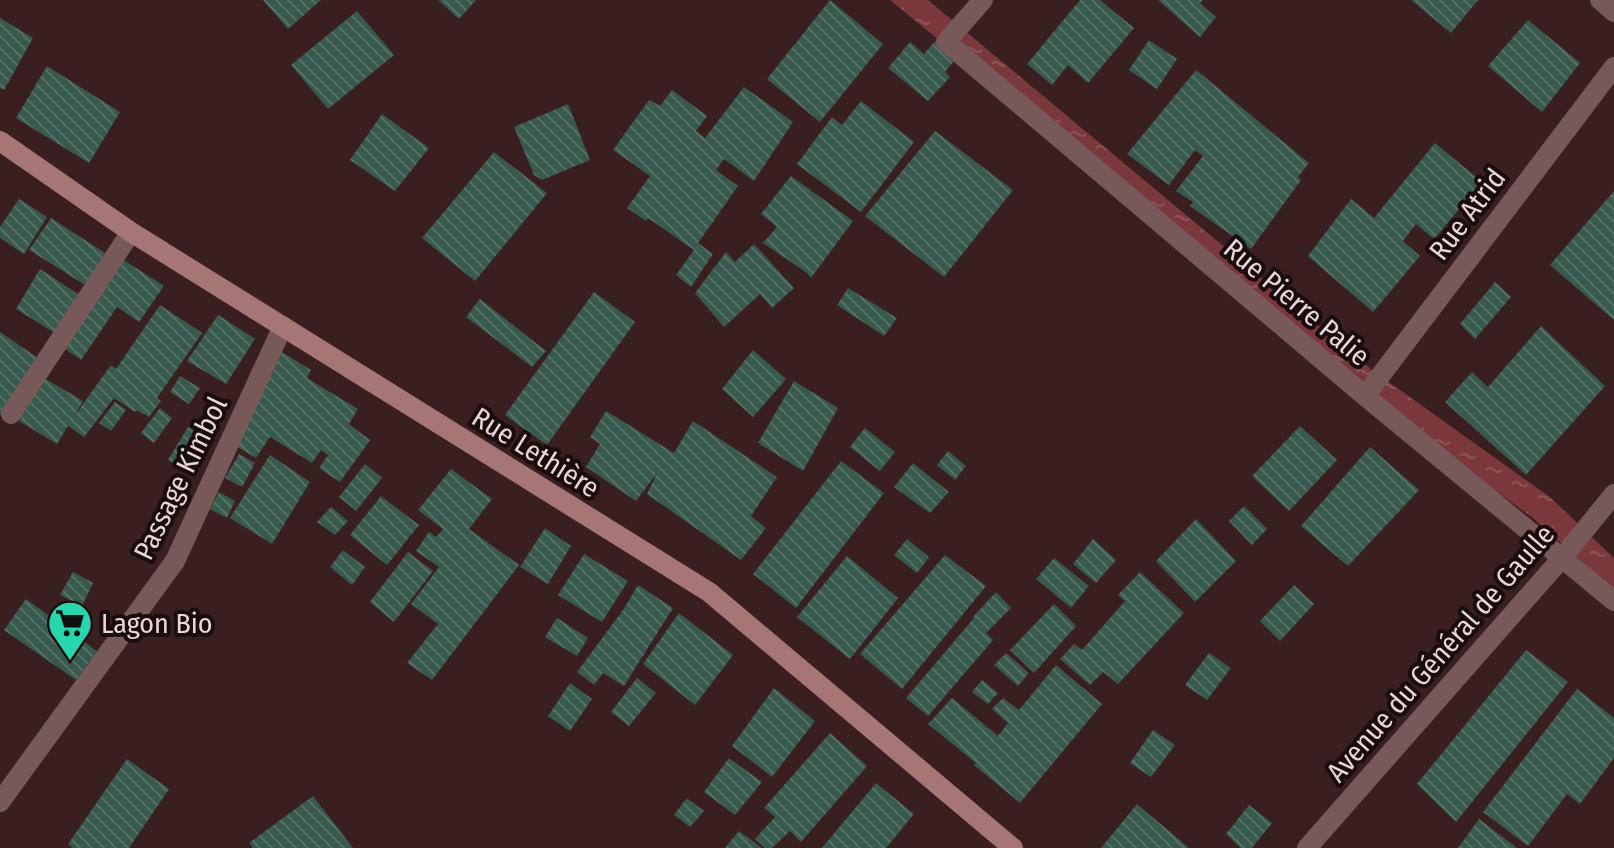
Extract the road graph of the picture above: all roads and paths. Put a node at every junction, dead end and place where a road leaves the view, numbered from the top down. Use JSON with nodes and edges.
{"nodes":[{"id":1,"x":983,"y":0,"type":"edge"},
{"id":2,"x":1600,"y":0,"type":"edge"},
{"id":3,"x":1614,"y":12,"type":"edge"},
{"id":4,"x":1614,"y":67,"type":"edge"},
{"id":5,"x":0,"y":141,"type":"edge"},
{"id":6,"x":131,"y":232,"type":"junction"},
{"id":7,"x":283,"y":326,"type":"junction"},
{"id":8,"x":1365,"y":396,"type":"junction"},
{"id":9,"x":11,"y":414,"type":"dead end"},
{"id":10,"x":1614,"y":494,"type":"edge"},
{"id":11,"x":1562,"y":558,"type":"junction"},
{"id":12,"x":1614,"y":601,"type":"edge"},
{"id":13,"x":0,"y":802,"type":"edge"},
{"id":14,"x":1013,"y":848,"type":"edge"},
{"id":15,"x":1307,"y":848,"type":"edge"}],
"edges":[{"from":1,"to":8,"type":"street","name":"Rue Pierre Palie"},
{"from":2,"to":3,"type":"street"},
{"from":4,"to":8,"type":"street","name":"Rue Atrid"},
{"from":5,"to":6,"type":"street","name":"Rue Lethière"},
{"from":6,"to":7,"type":"street","name":"Rue Lethière"},
{"from":6,"to":9,"type":"street"},
{"from":7,"to":13,"type":"street","name":"Passage Kimbol"},
{"from":7,"to":14,"type":"street","name":"Rue Lethière"},
{"from":8,"to":11,"type":"street","name":"Rue Pierre Palie"},
{"from":10,"to":11,"type":"street","name":"Avenue du Général de Gaulle"},
{"from":11,"to":12,"type":"street","name":"Rue Pierre Palie"},
{"from":11,"to":15,"type":"street","name":"Avenue du Général de Gaulle"}]}
